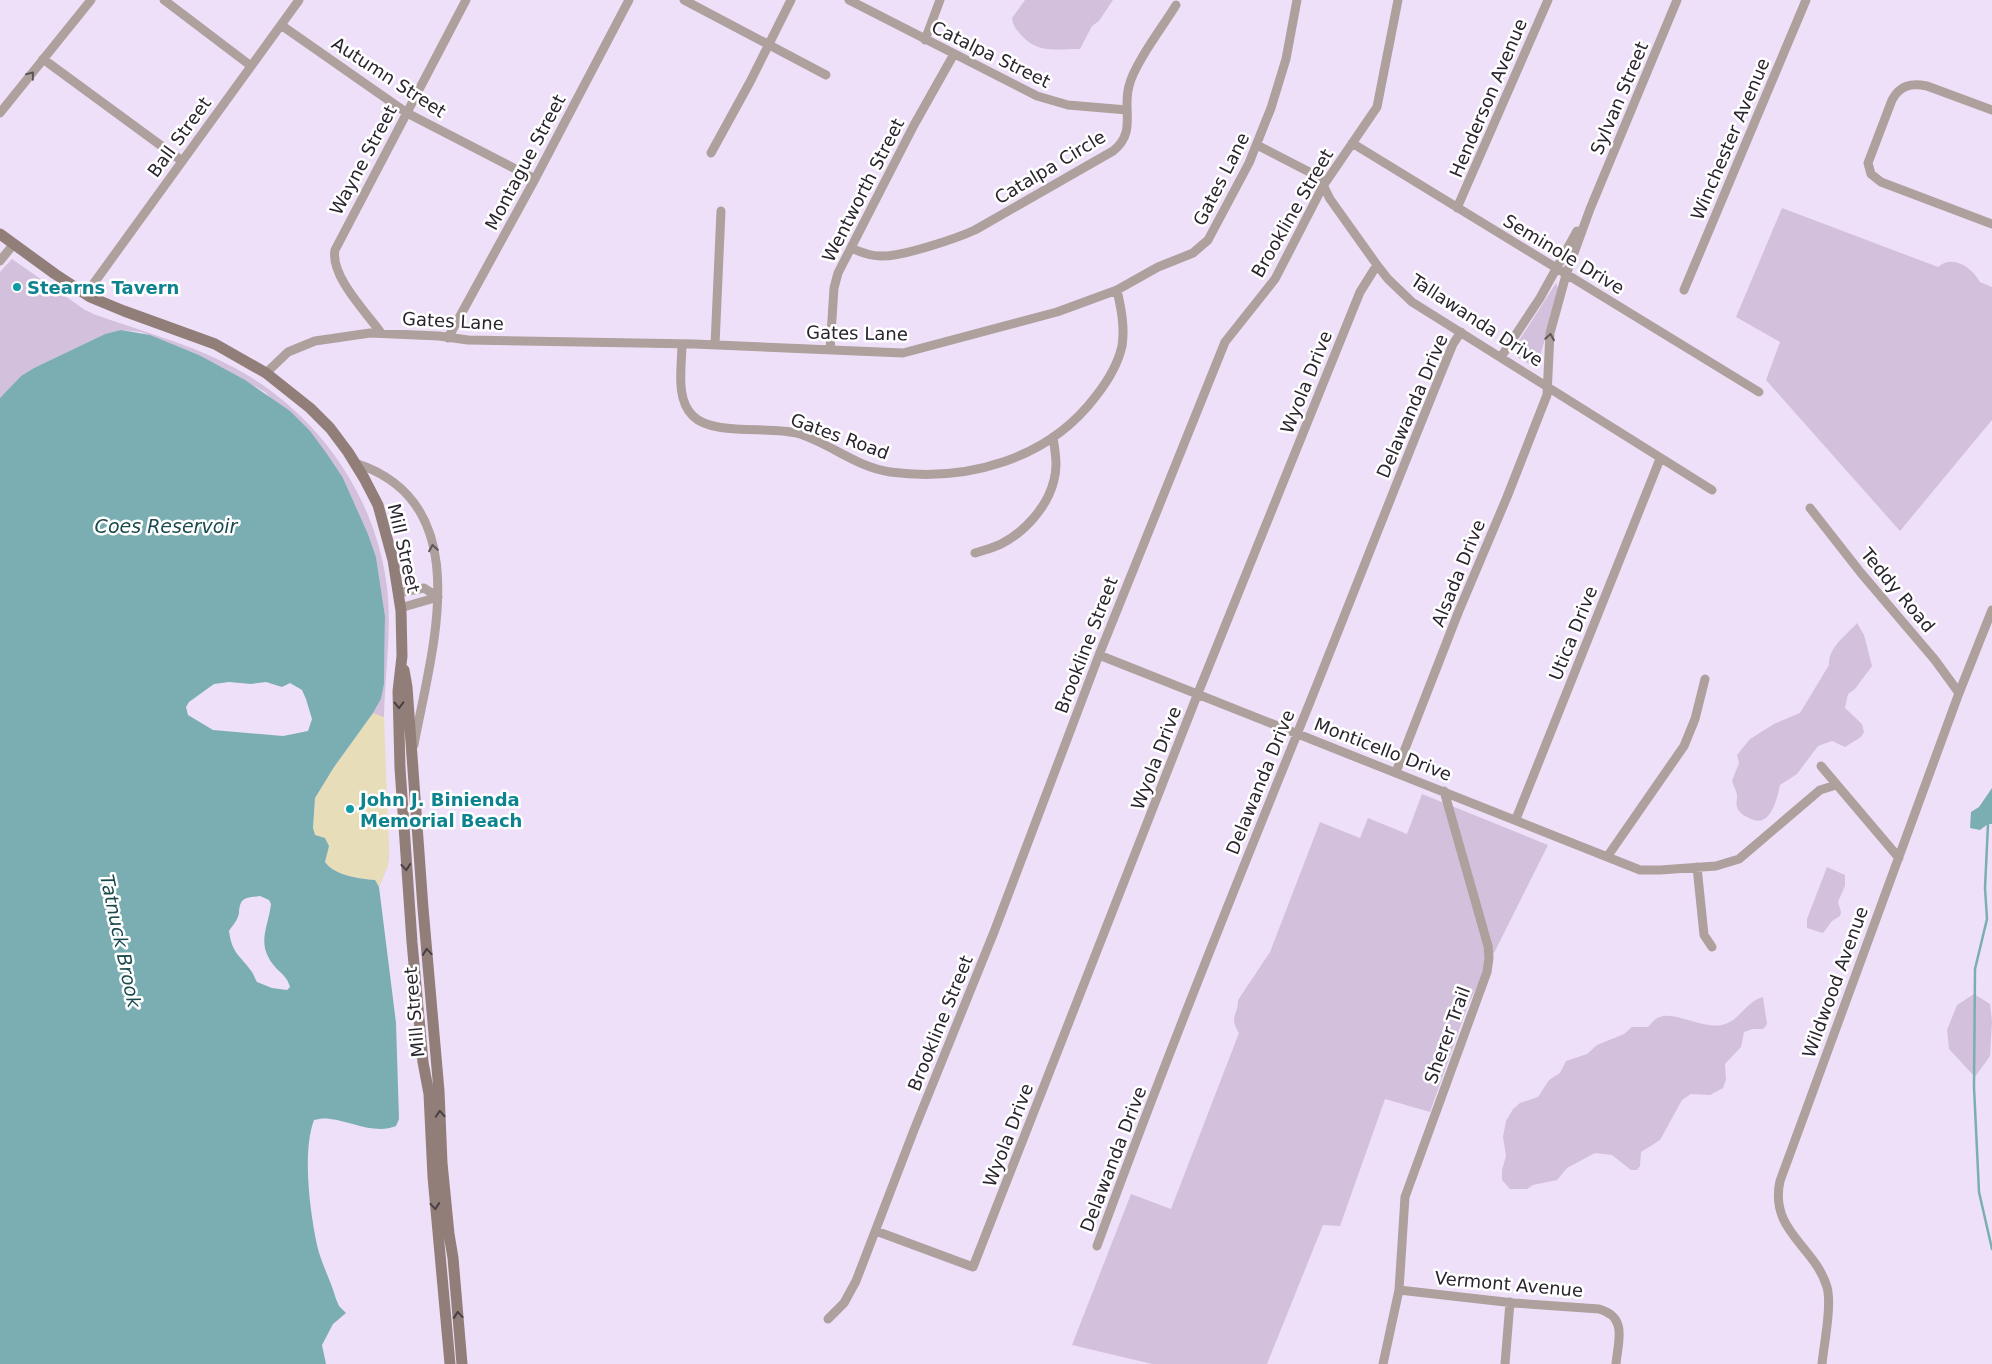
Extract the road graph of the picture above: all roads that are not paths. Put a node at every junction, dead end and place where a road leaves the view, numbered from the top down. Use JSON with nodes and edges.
{"nodes":[{"id":1,"x":91,"y":0,"type":"edge"},
{"id":2,"x":164,"y":0,"type":"edge"},
{"id":3,"x":299,"y":0,"type":"edge"},
{"id":4,"x":466,"y":0,"type":"edge"},
{"id":5,"x":629,"y":0,"type":"edge"},
{"id":6,"x":684,"y":0,"type":"edge"},
{"id":7,"x":791,"y":0,"type":"edge"},
{"id":8,"x":849,"y":0,"type":"edge"},
{"id":9,"x":940,"y":0,"type":"edge"},
{"id":10,"x":1297,"y":0,"type":"edge"},
{"id":11,"x":1398,"y":0,"type":"edge"},
{"id":12,"x":1548,"y":0,"type":"edge"},
{"id":13,"x":1677,"y":0,"type":"edge"},
{"id":14,"x":1806,"y":0,"type":"edge"},
{"id":15,"x":1176,"y":5,"type":"dead end"},
{"id":16,"x":281,"y":25,"type":"junction"},
{"id":17,"x":925,"y":40,"type":"junction"},
{"id":18,"x":769,"y":44,"type":"junction"},
{"id":19,"x":954,"y":54,"type":"junction"},
{"id":20,"x":44,"y":59,"type":"junction"},
{"id":21,"x":251,"y":66,"type":"junction"},
{"id":22,"x":826,"y":75,"type":"dead end"},
{"id":23,"x":1127,"y":110,"type":"junction"},
{"id":24,"x":1992,"y":110,"type":"edge"},
{"id":25,"x":0,"y":113,"type":"edge"},
{"id":26,"x":407,"y":113,"type":"junction"},
{"id":27,"x":1352,"y":143,"type":"junction"},
{"id":28,"x":1257,"y":145,"type":"junction"},
{"id":29,"x":711,"y":153,"type":"dead end"},
{"id":30,"x":182,"y":161,"type":"junction"},
{"id":31,"x":535,"y":179,"type":"junction"},
{"id":32,"x":1323,"y":186,"type":"junction"},
{"id":33,"x":1457,"y":208,"type":"junction"},
{"id":34,"x":1590,"y":209,"type":"junction"},
{"id":35,"x":721,"y":211,"type":"dead end"},
{"id":36,"x":1992,"y":224,"type":"edge"},
{"id":37,"x":0,"y":234,"type":"edge"},
{"id":38,"x":13,"y":245,"type":"junction"},
{"id":39,"x":850,"y":248,"type":"junction"},
{"id":40,"x":0,"y":261,"type":"edge"},
{"id":41,"x":1377,"y":265,"type":"junction"},
{"id":42,"x":1556,"y":268,"type":"junction"},
{"id":43,"x":1566,"y":276,"type":"junction"},
{"id":44,"x":1117,"y":290,"type":"junction"},
{"id":45,"x":1684,"y":290,"type":"dead end"},
{"id":46,"x":86,"y":294,"type":"junction"},
{"id":47,"x":1461,"y":332,"type":"junction"},
{"id":48,"x":381,"y":333,"type":"junction"},
{"id":49,"x":448,"y":338,"type":"junction"},
{"id":50,"x":682,"y":344,"type":"junction"},
{"id":51,"x":715,"y":345,"type":"junction"},
{"id":52,"x":830,"y":350,"type":"junction"},
{"id":53,"x":1501,"y":357,"type":"junction"},
{"id":54,"x":266,"y":373,"type":"junction"},
{"id":55,"x":1547,"y":386,"type":"junction"},
{"id":56,"x":1759,"y":392,"type":"dead end"},
{"id":57,"x":1053,"y":437,"type":"junction"},
{"id":58,"x":1660,"y":459,"type":"junction"},
{"id":59,"x":355,"y":463,"type":"junction"},
{"id":60,"x":1712,"y":490,"type":"dead end"},
{"id":61,"x":1810,"y":508,"type":"dead end"},
{"id":62,"x":976,"y":554,"type":"dead end"},
{"id":63,"x":398,"y":592,"type":"junction"},
{"id":64,"x":438,"y":597,"type":"junction"},
{"id":65,"x":400,"y":608,"type":"junction"},
{"id":66,"x":1992,"y":610,"type":"edge"},
{"id":67,"x":1099,"y":655,"type":"junction"},
{"id":68,"x":402,"y":656,"type":"junction"},
{"id":69,"x":1705,"y":679,"type":"dead end"},
{"id":70,"x":1198,"y":693,"type":"junction"},
{"id":71,"x":1959,"y":693,"type":"junction"},
{"id":72,"x":1297,"y":733,"type":"junction"},
{"id":73,"x":412,"y":757,"type":"junction"},
{"id":74,"x":1821,"y":766,"type":"dead end"},
{"id":75,"x":1396,"y":772,"type":"junction"},
{"id":76,"x":1836,"y":785,"type":"junction"},
{"id":77,"x":1444,"y":791,"type":"junction"},
{"id":78,"x":1516,"y":819,"type":"junction"},
{"id":79,"x":1607,"y":857,"type":"junction"},
{"id":80,"x":1899,"y":858,"type":"junction"},
{"id":81,"x":1697,"y":867,"type":"junction"},
{"id":82,"x":1712,"y":947,"type":"dead end"},
{"id":83,"x":432,"y":1158,"type":"junction"},
{"id":84,"x":442,"y":1163,"type":"junction"},
{"id":85,"x":876,"y":1231,"type":"junction"},
{"id":86,"x":1097,"y":1246,"type":"dead end"},
{"id":87,"x":1399,"y":1290,"type":"junction"},
{"id":88,"x":1510,"y":1302,"type":"junction"},
{"id":89,"x":828,"y":1319,"type":"dead end"},
{"id":90,"x":450,"y":1364,"type":"edge"},
{"id":91,"x":462,"y":1364,"type":"edge"},
{"id":92,"x":1383,"y":1364,"type":"edge"},
{"id":93,"x":1505,"y":1364,"type":"edge"},
{"id":94,"x":1616,"y":1364,"type":"edge"},
{"id":95,"x":1822,"y":1364,"type":"edge"}],
"edges":[{"from":1,"to":20,"type":"street"},
{"from":2,"to":21,"type":"street"},
{"from":3,"to":16,"type":"street","name":"Ball Street"},
{"from":4,"to":26,"type":"street","name":"Wayne Street"},
{"from":5,"to":31,"type":"street","name":"Montague Street"},
{"from":6,"to":18,"type":"street"},
{"from":7,"to":18,"type":"street"},
{"from":8,"to":17,"type":"street","name":"Catalpa Street"},
{"from":9,"to":17,"type":"street"},
{"from":10,"to":28,"type":"street","name":"Gates Lane"},
{"from":11,"to":27,"type":"street","name":"Brookline Street"},
{"from":12,"to":33,"type":"street","name":"Henderson Avenue"},
{"from":13,"to":34,"type":"street","name":"Sylvan Street"},
{"from":14,"to":45,"type":"street","name":"Winchester Avenue"},
{"from":15,"to":23,"type":"street","name":"Catalpa Circle"},
{"from":16,"to":21,"type":"street","name":"Ball Street"},
{"from":16,"to":26,"type":"street","name":"Autumn Street"},
{"from":17,"to":19,"type":"street","name":"Catalpa Street"},
{"from":18,"to":22,"type":"street"},
{"from":18,"to":29,"type":"street"},
{"from":19,"to":23,"type":"street","name":"Catalpa Street"},
{"from":19,"to":39,"type":"street","name":"Wentworth Street"},
{"from":25,"to":20,"type":"street","one_way":true},
{"from":20,"to":30,"type":"street"},
{"from":21,"to":30,"type":"street","name":"Ball Street"},
{"from":23,"to":39,"type":"street","name":"Catalpa Circle"},
{"from":24,"to":36,"type":"street"},
{"from":26,"to":31,"type":"street","name":"Autumn Street"},
{"from":26,"to":48,"type":"street","name":"Wayne Street"},
{"from":27,"to":32,"type":"street","name":"Brookline Street"},
{"from":27,"to":33,"type":"street","name":"Seminole Drive"},
{"from":28,"to":32,"type":"street","name":"Tallawanda Drive"},
{"from":28,"to":44,"type":"street","name":"Gates Lane"},
{"from":30,"to":46,"type":"street","name":"Ball Street"},
{"from":31,"to":49,"type":"street","name":"Montague Street"},
{"from":32,"to":41,"type":"street","name":"Tallawanda Drive"},
{"from":32,"to":67,"type":"street","name":"Brookline Street"},
{"from":33,"to":42,"type":"street","name":"Seminole Drive"},
{"from":34,"to":42,"type":"street","name":"Sylvan Street"},
{"from":34,"to":43,"type":"street","name":"Sylvan Street"},
{"from":35,"to":51,"type":"street"},
{"from":37,"to":38,"type":"main road","name":"Mill Street"},
{"from":38,"to":40,"type":"street"},
{"from":38,"to":46,"type":"main road","name":"Mill Street"},
{"from":39,"to":52,"type":"street","name":"Wentworth Street"},
{"from":41,"to":47,"type":"street","name":"Tallawanda Drive"},
{"from":41,"to":70,"type":"street","name":"Wyola Drive"},
{"from":42,"to":43,"type":"street","name":"Seminole Drive"},
{"from":42,"to":53,"type":"street","name":"Sylvan Street"},
{"from":55,"to":43,"type":"street","name":"Sylvan Street","one_way":true},
{"from":43,"to":56,"type":"street","name":"Seminole Drive"},
{"from":44,"to":52,"type":"street","name":"Gates Lane"},
{"from":44,"to":57,"type":"street","name":"Gates Road"},
{"from":46,"to":54,"type":"main road","name":"Mill Street"},
{"from":47,"to":53,"type":"street","name":"Tallawanda Drive"},
{"from":47,"to":72,"type":"street","name":"Delawanda Drive"},
{"from":48,"to":49,"type":"street","name":"Gates Lane"},
{"from":48,"to":54,"type":"street","name":"Gates Lane"},
{"from":49,"to":50,"type":"street","name":"Gates Lane"},
{"from":50,"to":51,"type":"street","name":"Gates Lane"},
{"from":50,"to":57,"type":"street","name":"Gates Road"},
{"from":51,"to":52,"type":"street","name":"Gates Lane"},
{"from":53,"to":55,"type":"street","name":"Tallawanda Drive"},
{"from":54,"to":59,"type":"main road","name":"Mill Street"},
{"from":55,"to":58,"type":"street","name":"Tallawanda Drive"},
{"from":55,"to":75,"type":"street","name":"Alsada Drive"},
{"from":57,"to":62,"type":"street"},
{"from":58,"to":60,"type":"street","name":"Tallawanda Drive"},
{"from":58,"to":78,"type":"street","name":"Utica Drive"},
{"from":59,"to":63,"type":"main road","name":"Mill Street"},
{"from":64,"to":59,"type":"street","one_way":true},
{"from":61,"to":71,"type":"street","name":"Teddy Road"},
{"from":63,"to":64,"type":"street"},
{"from":63,"to":65,"type":"main road","name":"Mill Street"},
{"from":64,"to":65,"type":"street"},
{"from":64,"to":73,"type":"street"},
{"from":65,"to":68,"type":"main road","name":"Mill Street"},
{"from":66,"to":71,"type":"street","name":"Wildwood Avenue"},
{"from":67,"to":70,"type":"street","name":"Monticello Drive"},
{"from":67,"to":85,"type":"street","name":"Brookline Street"},
{"from":68,"to":73,"type":"main road","name":"Mill Street"},
{"from":68,"to":83,"type":"main road","name":"Mill Street","one_way":true},
{"from":69,"to":79,"type":"street"},
{"from":70,"to":72,"type":"street","name":"Monticello Drive"},
{"from":70,"to":85,"type":"street","name":"Wyola Drive"},
{"from":71,"to":80,"type":"street","name":"Wildwood Avenue"},
{"from":72,"to":75,"type":"street","name":"Monticello Drive"},
{"from":72,"to":86,"type":"street","name":"Delawanda Drive"},
{"from":84,"to":73,"type":"main road","name":"Mill Street","one_way":true},
{"from":74,"to":76,"type":"street"},
{"from":75,"to":77,"type":"street","name":"Monticello Drive"},
{"from":76,"to":80,"type":"street"},
{"from":76,"to":81,"type":"street","name":"Monticello Drive"},
{"from":77,"to":78,"type":"street","name":"Monticello Drive"},
{"from":77,"to":87,"type":"street","name":"Sherer Trail"},
{"from":78,"to":79,"type":"street","name":"Monticello Drive"},
{"from":79,"to":81,"type":"street","name":"Monticello Drive"},
{"from":80,"to":95,"type":"street","name":"Wildwood Avenue"},
{"from":81,"to":82,"type":"street"},
{"from":83,"to":84,"type":"main road"},
{"from":83,"to":90,"type":"main road","name":"Mill Street","one_way":true},
{"from":91,"to":84,"type":"main road","name":"Mill Street","one_way":true},
{"from":85,"to":89,"type":"street","name":"Brookline Street"},
{"from":87,"to":88,"type":"street","name":"Vermont Avenue"},
{"from":87,"to":92,"type":"street","name":"Sherer Trail"},
{"from":88,"to":93,"type":"street"},
{"from":88,"to":94,"type":"street","name":"Vermont Avenue"}]}
